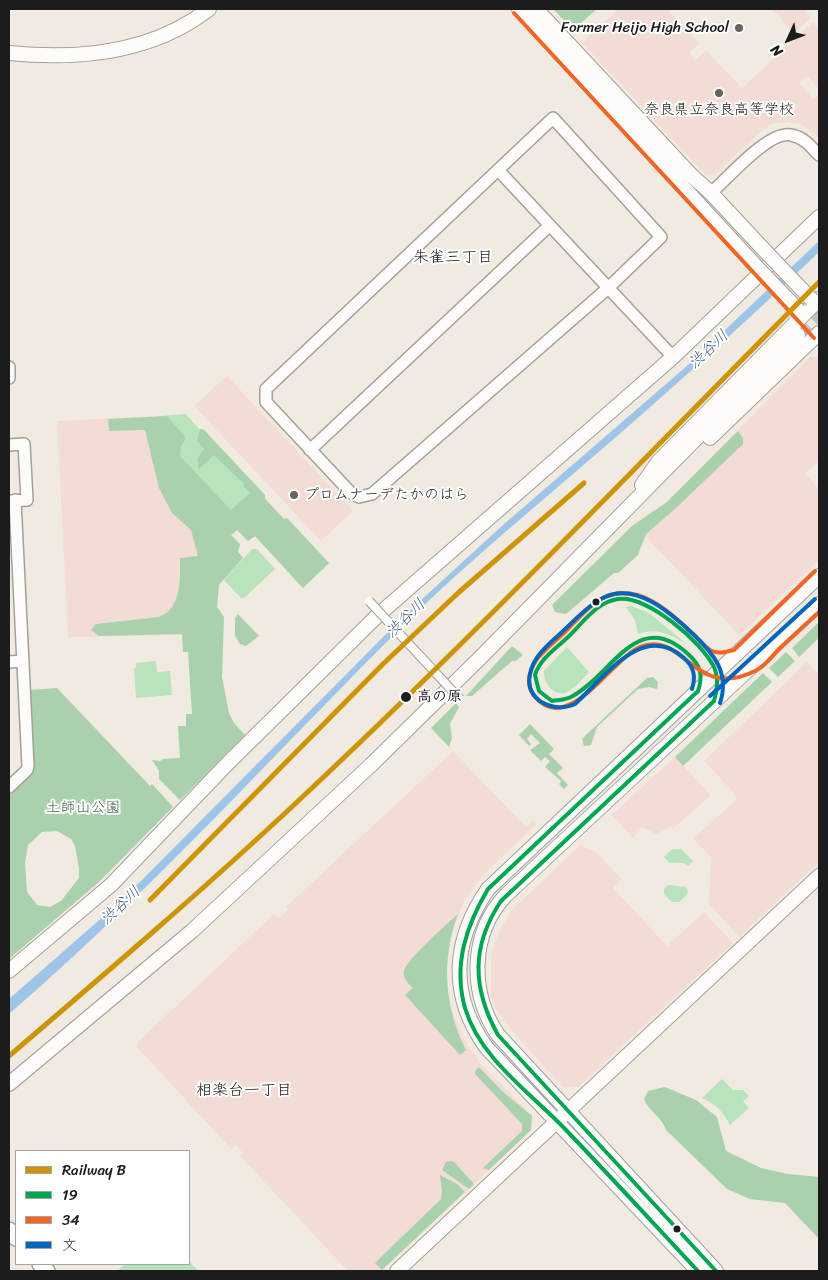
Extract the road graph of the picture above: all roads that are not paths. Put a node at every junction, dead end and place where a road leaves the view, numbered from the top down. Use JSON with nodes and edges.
{"nodes":[{"id":1,"x":209,"y":9,"type":"edge"},
{"id":2,"x":519,"y":9,"type":"edge"},
{"id":3,"x":536,"y":9,"type":"edge"},
{"id":4,"x":9,"y":53,"type":"edge"},
{"id":5,"x":819,"y":155,"type":"edge"},
{"id":6,"x":499,"y":171,"type":"junction"},
{"id":7,"x":711,"y":193,"type":"junction"},
{"id":8,"x":819,"y":217,"type":"edge"},
{"id":9,"x":549,"y":226,"type":"junction"},
{"id":10,"x":607,"y":289,"type":"junction"},
{"id":11,"x":816,"y":303,"type":"edge"},
{"id":12,"x":801,"y":314,"type":"junction"},
{"id":13,"x":819,"y":334,"type":"edge"},
{"id":14,"x":798,"y":335,"type":"tunnel mouth"},
{"id":15,"x":673,"y":357,"type":"junction"},
{"id":16,"x":9,"y":367,"type":"edge"},
{"id":17,"x":9,"y":378,"type":"edge"},
{"id":18,"x":9,"y":445,"type":"edge"},
{"id":19,"x":310,"y":450,"type":"junction"},
{"id":20,"x":12,"y":501,"type":"edge"},
{"id":21,"x":620,"y":517,"type":"junction"},
{"id":22,"x":13,"y":529,"type":"edge"},
{"id":23,"x":819,"y":576,"type":"edge"},
{"id":24,"x":368,"y":601,"type":"dead end"},
{"id":25,"x":819,"y":604,"type":"edge"},
{"id":26,"x":22,"y":661,"type":"junction"},
{"id":27,"x":9,"y":662,"type":"edge"},
{"id":28,"x":460,"y":699,"type":"dead end"},
{"id":29,"x":9,"y":787,"type":"edge"},
{"id":30,"x":819,"y":876,"type":"edge"},
{"id":31,"x":9,"y":971,"type":"edge"},
{"id":32,"x":9,"y":1084,"type":"edge"},
{"id":33,"x":562,"y":1116,"type":"junction"},
{"id":34,"x":397,"y":1271,"type":"edge"},
{"id":35,"x":698,"y":1271,"type":"edge"},
{"id":36,"x":716,"y":1271,"type":"edge"}],
"edges":[{"from":1,"to":4,"type":"street"},
{"from":2,"to":12,"type":"street","bridge":true},
{"from":3,"to":7,"type":"street"},
{"from":5,"to":7,"type":"street"},
{"from":6,"to":9,"type":"street"},
{"from":6,"to":10,"type":"street"},
{"from":6,"to":19,"type":"street"},
{"from":7,"to":11,"type":"street","bridge":true},
{"from":8,"to":15,"type":"street"},
{"from":9,"to":10,"type":"street"},
{"from":9,"to":19,"type":"street"},
{"from":10,"to":15,"type":"street"},
{"from":10,"to":19,"type":"street"},
{"from":11,"to":12,"type":"street"},
{"from":12,"to":13,"type":"street"},
{"from":12,"to":21,"type":"street"},
{"from":13,"to":21,"type":"street"},
{"from":14,"to":21,"type":"street"},
{"from":15,"to":31,"type":"street"},
{"from":16,"to":17,"type":"street"},
{"from":18,"to":20,"type":"street"},
{"from":20,"to":22,"type":"street"},
{"from":21,"to":32,"type":"street"},
{"from":22,"to":26,"type":"street"},
{"from":23,"to":33,"type":"street"},
{"from":24,"to":28,"type":"street","bridge":true},
{"from":25,"to":33,"type":"street"},
{"from":26,"to":27,"type":"street"},
{"from":26,"to":29,"type":"street"},
{"from":30,"to":33,"type":"street"},
{"from":33,"to":34,"type":"street"},
{"from":33,"to":35,"type":"street"},
{"from":33,"to":36,"type":"street"}]}
